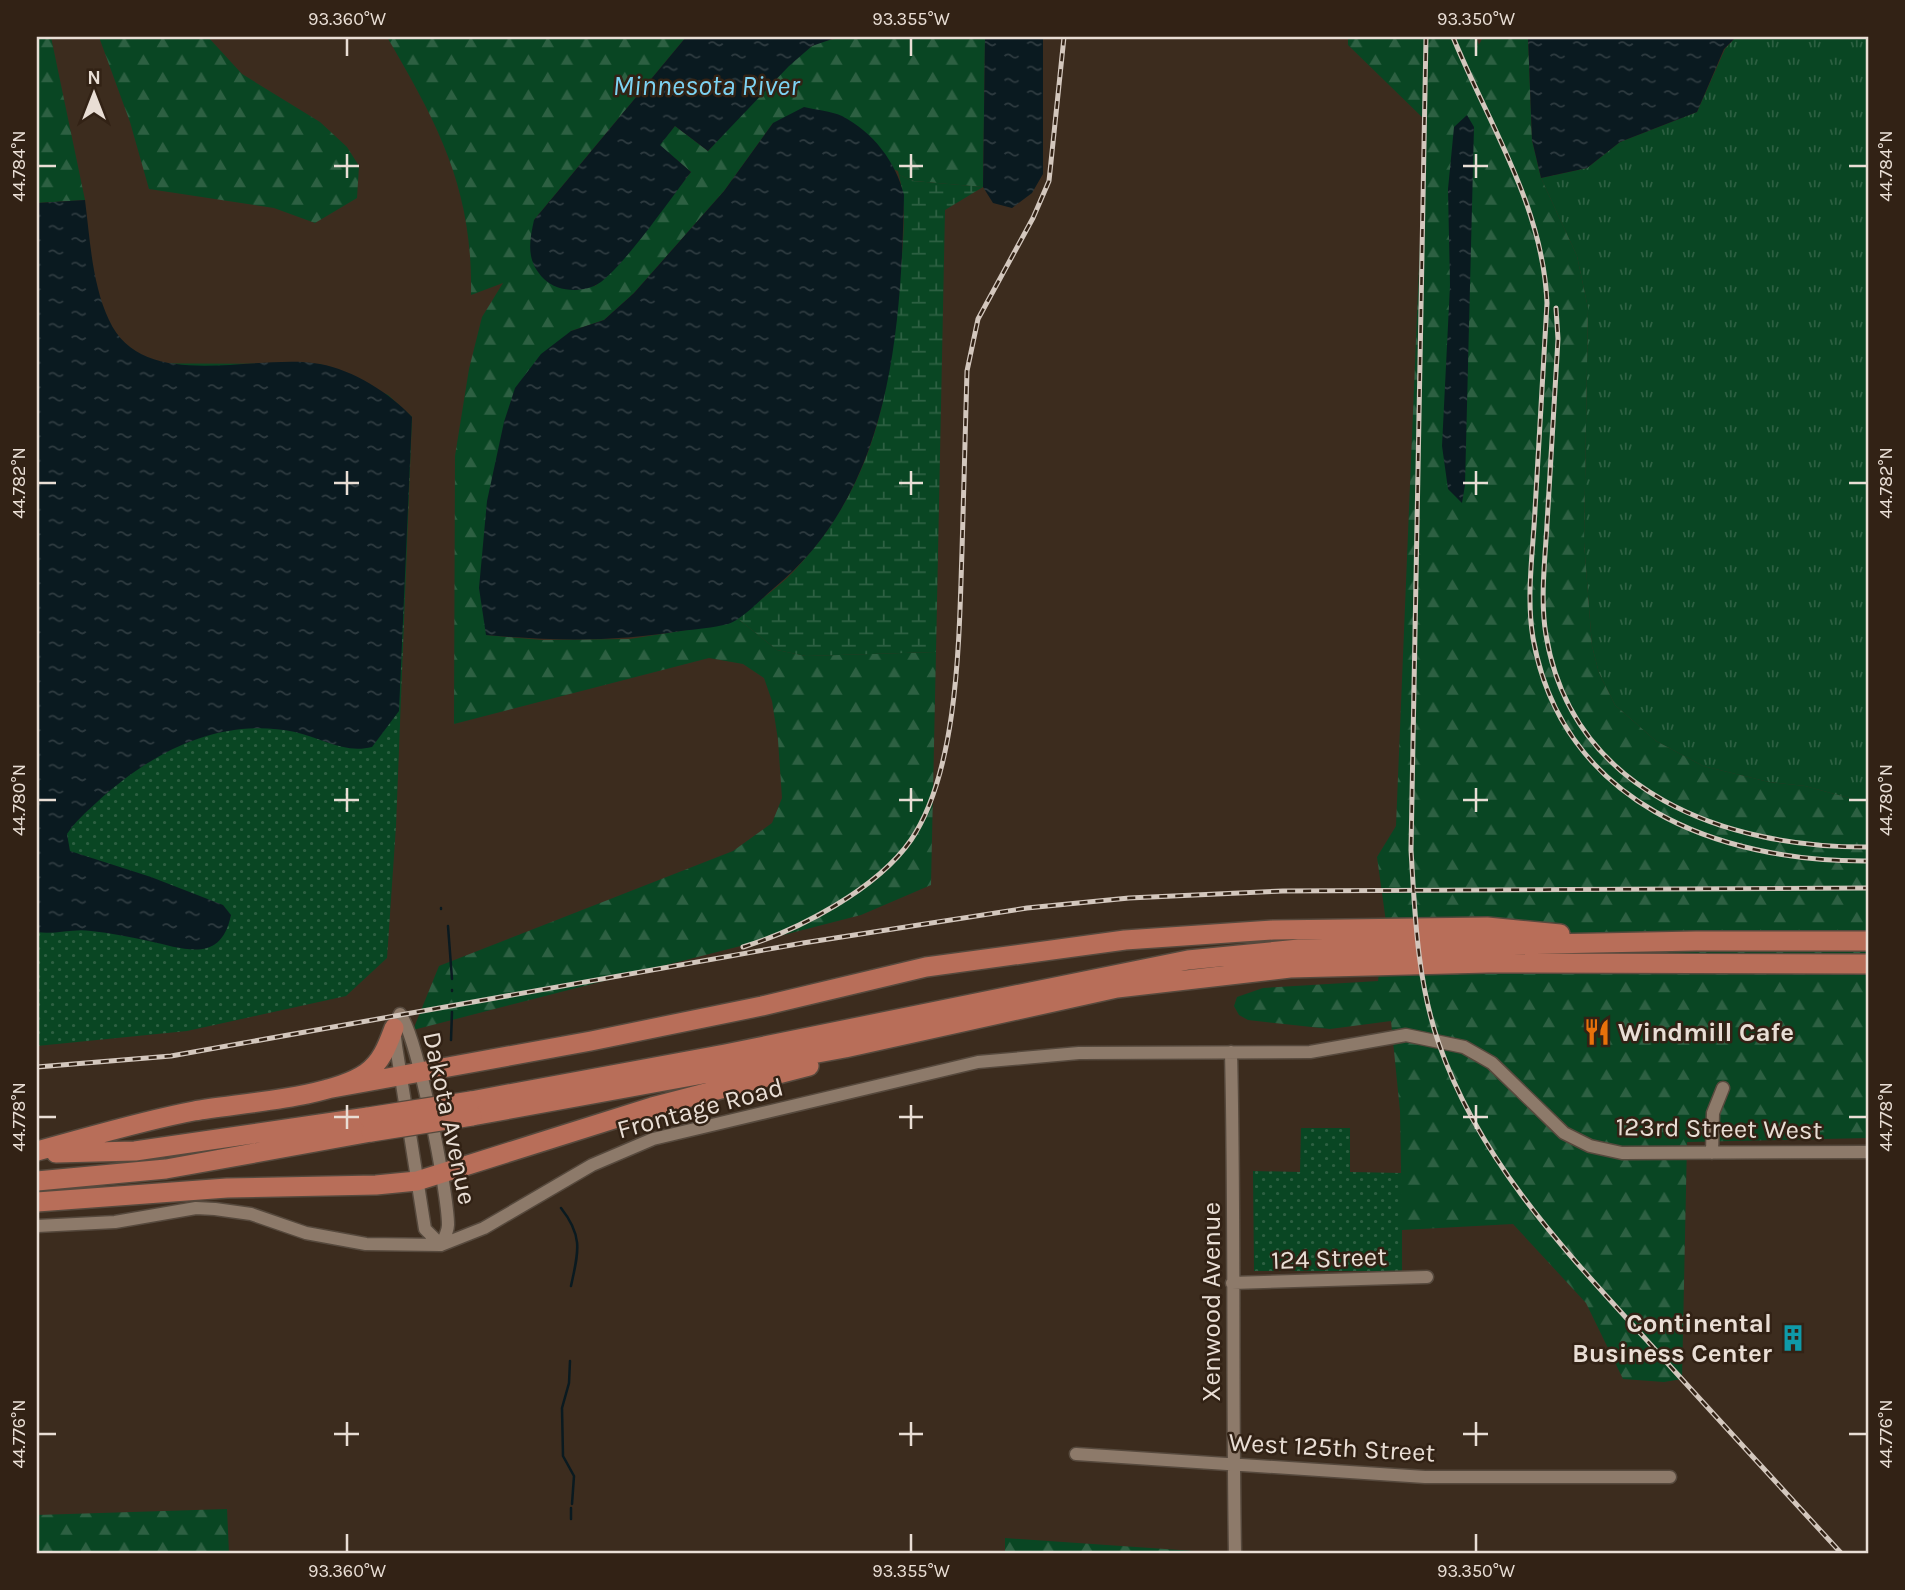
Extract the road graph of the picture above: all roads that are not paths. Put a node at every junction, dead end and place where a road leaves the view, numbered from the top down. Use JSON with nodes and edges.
{"nodes":[{"id":1,"x":1624,"y":942,"type":"junction"},
{"id":2,"x":1868,"y":942,"type":"edge"},
{"id":3,"x":1868,"y":964,"type":"edge"},
{"id":4,"x":394,"y":1028,"type":"junction"},
{"id":5,"x":899,"y":1036,"type":"junction"},
{"id":6,"x":1231,"y":1052,"type":"junction"},
{"id":7,"x":421,"y":1073,"type":"junction"},
{"id":8,"x":400,"y":1076,"type":"junction"},
{"id":9,"x":1723,"y":1088,"type":"dead end"},
{"id":10,"x":327,"y":1089,"type":"junction"},
{"id":11,"x":472,"y":1109,"type":"junction"},
{"id":12,"x":370,"y":1125,"type":"junction"},
{"id":13,"x":37,"y":1152,"type":"edge"},
{"id":14,"x":1868,"y":1152,"type":"edge"},
{"id":15,"x":1712,"y":1153,"type":"junction"},
{"id":16,"x":440,"y":1175,"type":"junction"},
{"id":17,"x":37,"y":1181,"type":"edge"},
{"id":18,"x":417,"y":1181,"type":"junction"},
{"id":19,"x":37,"y":1202,"type":"edge"},
{"id":20,"x":37,"y":1226,"type":"edge"},
{"id":21,"x":441,"y":1245,"type":"junction"},
{"id":22,"x":1427,"y":1277,"type":"dead end"},
{"id":23,"x":1232,"y":1283,"type":"junction"},
{"id":24,"x":1076,"y":1454,"type":"dead end"},
{"id":25,"x":1234,"y":1465,"type":"junction"},
{"id":26,"x":1670,"y":1477,"type":"dead end"},
{"id":27,"x":1235,"y":1553,"type":"edge"}],
"edges":[{"from":1,"to":2,"type":"highway"},
{"from":1,"to":7,"type":"highway"},
{"from":1,"to":11,"type":"highway"},
{"from":3,"to":5,"type":"highway"},
{"from":4,"to":7,"type":"street","name":"Dakota Avenue"},
{"from":4,"to":8,"type":"street","name":"Dakota Avenue"},
{"from":4,"to":10,"type":"highway"},
{"from":5,"to":11,"type":"highway"},
{"from":5,"to":16,"type":"highway"},
{"from":6,"to":15,"type":"street","name":"123rd Street West"},
{"from":6,"to":21,"type":"street","name":"Frontage Road"},
{"from":6,"to":23,"type":"street","name":"Xenwood Avenue"},
{"from":7,"to":8,"type":"highway"},
{"from":7,"to":16,"type":"street","name":"Dakota Avenue"},
{"from":8,"to":10,"type":"highway"},
{"from":8,"to":18,"type":"street","name":"Dakota Avenue"},
{"from":9,"to":15,"type":"street"},
{"from":10,"to":13,"type":"highway"},
{"from":11,"to":12,"type":"highway","bridge":true},
{"from":12,"to":13,"type":"highway"},
{"from":12,"to":17,"type":"highway"},
{"from":14,"to":15,"type":"street","name":"123rd Street West"},
{"from":16,"to":18,"type":"highway"},
{"from":16,"to":21,"type":"street","name":"Dakota Avenue"},
{"from":18,"to":19,"type":"highway"},
{"from":18,"to":21,"type":"street","name":"Dakota Avenue"},
{"from":20,"to":21,"type":"street","name":"Frontage Road"},
{"from":22,"to":23,"type":"street","name":"124 Street"},
{"from":23,"to":25,"type":"street","name":"Xenwood Avenue"},
{"from":24,"to":25,"type":"street","name":"West 125th Street"},
{"from":25,"to":26,"type":"street","name":"West 125th Street"},
{"from":25,"to":27,"type":"street","name":"Xenwood Avenue"}]}
